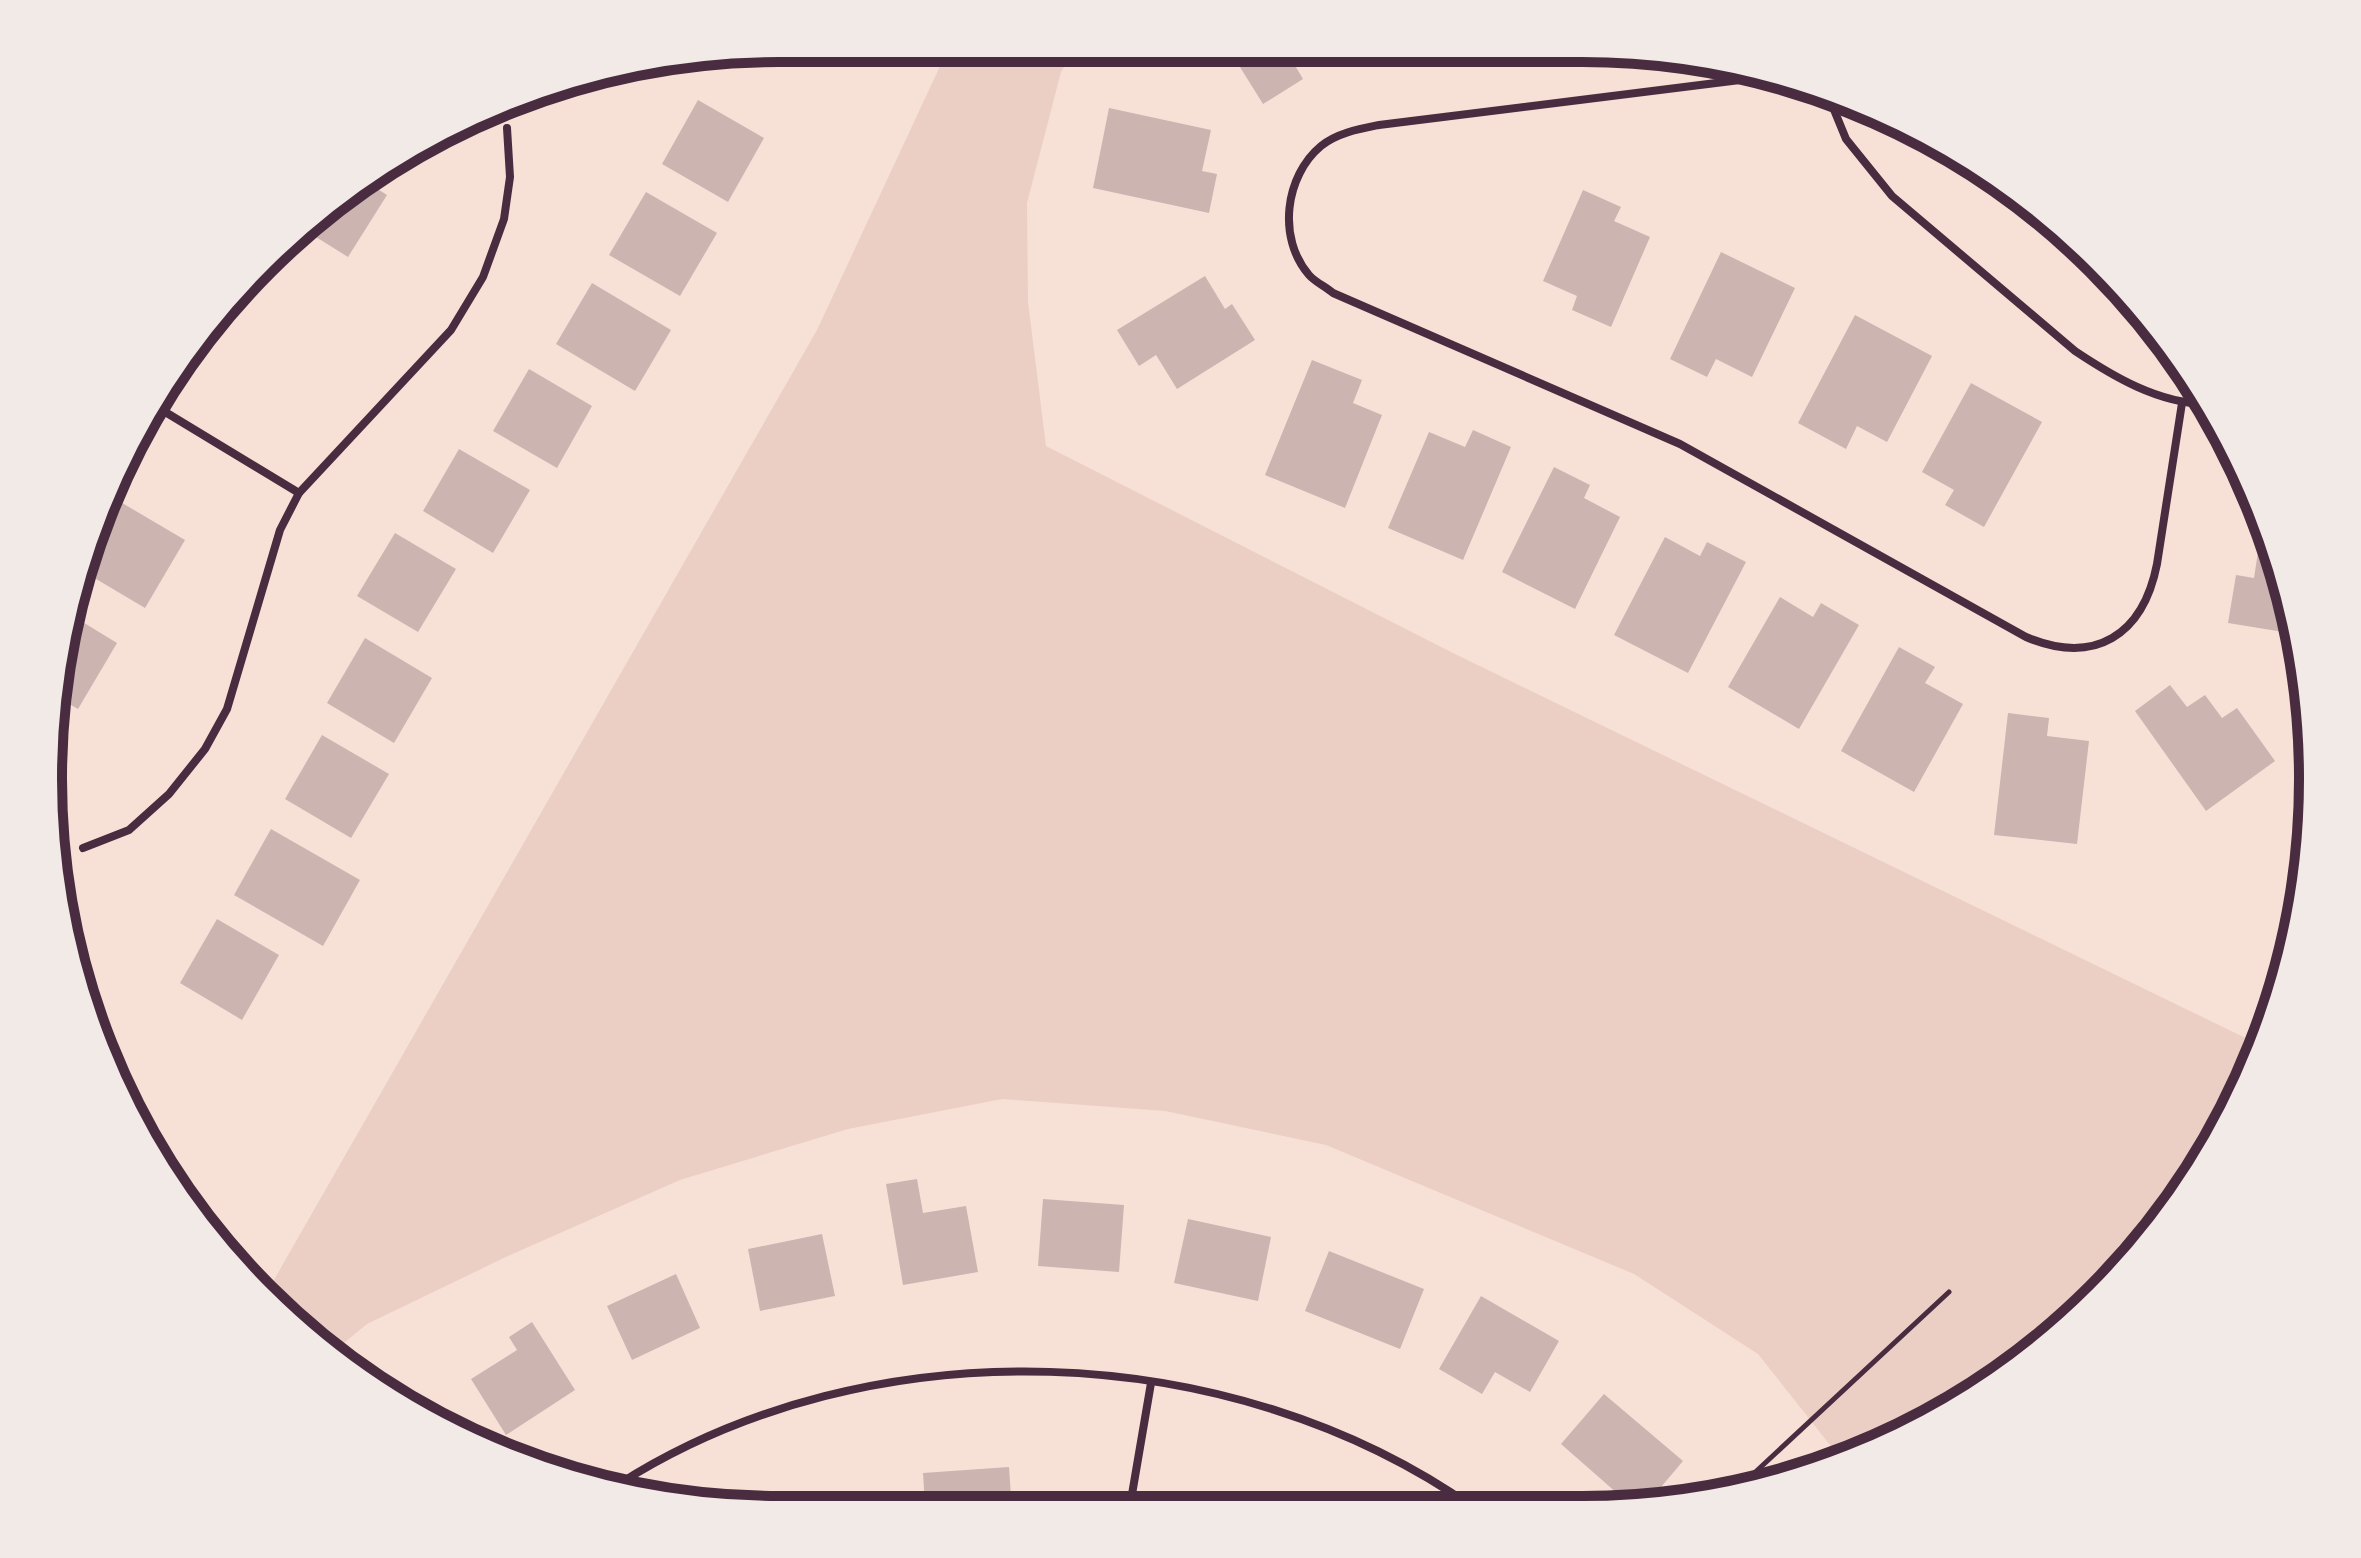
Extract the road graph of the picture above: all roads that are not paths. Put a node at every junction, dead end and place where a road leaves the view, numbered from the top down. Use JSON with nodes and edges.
{"nodes":[{"id":1,"x":1740,"y":80,"type":"edge"},
{"id":2,"x":1833,"y":108,"type":"edge"},
{"id":3,"x":507,"y":128,"type":"dead end"},
{"id":4,"x":2182,"y":403,"type":"junction"},
{"id":5,"x":2192,"y":403,"type":"edge"},
{"id":6,"x":164,"y":411,"type":"edge"},
{"id":7,"x":299,"y":493,"type":"junction"},
{"id":8,"x":83,"y":848,"type":"dead end"},
{"id":9,"x":1151,"y":1383,"type":"junction"},
{"id":10,"x":628,"y":1480,"type":"edge"},
{"id":11,"x":1132,"y":1496,"type":"edge"},
{"id":12,"x":1457,"y":1496,"type":"edge"}],
"edges":[{"from":1,"to":4,"type":"street"},
{"from":2,"to":4,"type":"street"},
{"from":3,"to":7,"type":"street"},
{"from":4,"to":5,"type":"street"},
{"from":6,"to":7,"type":"street"},
{"from":7,"to":8,"type":"street"},
{"from":9,"to":10,"type":"street"},
{"from":9,"to":11,"type":"street"},
{"from":9,"to":12,"type":"street"}]}
